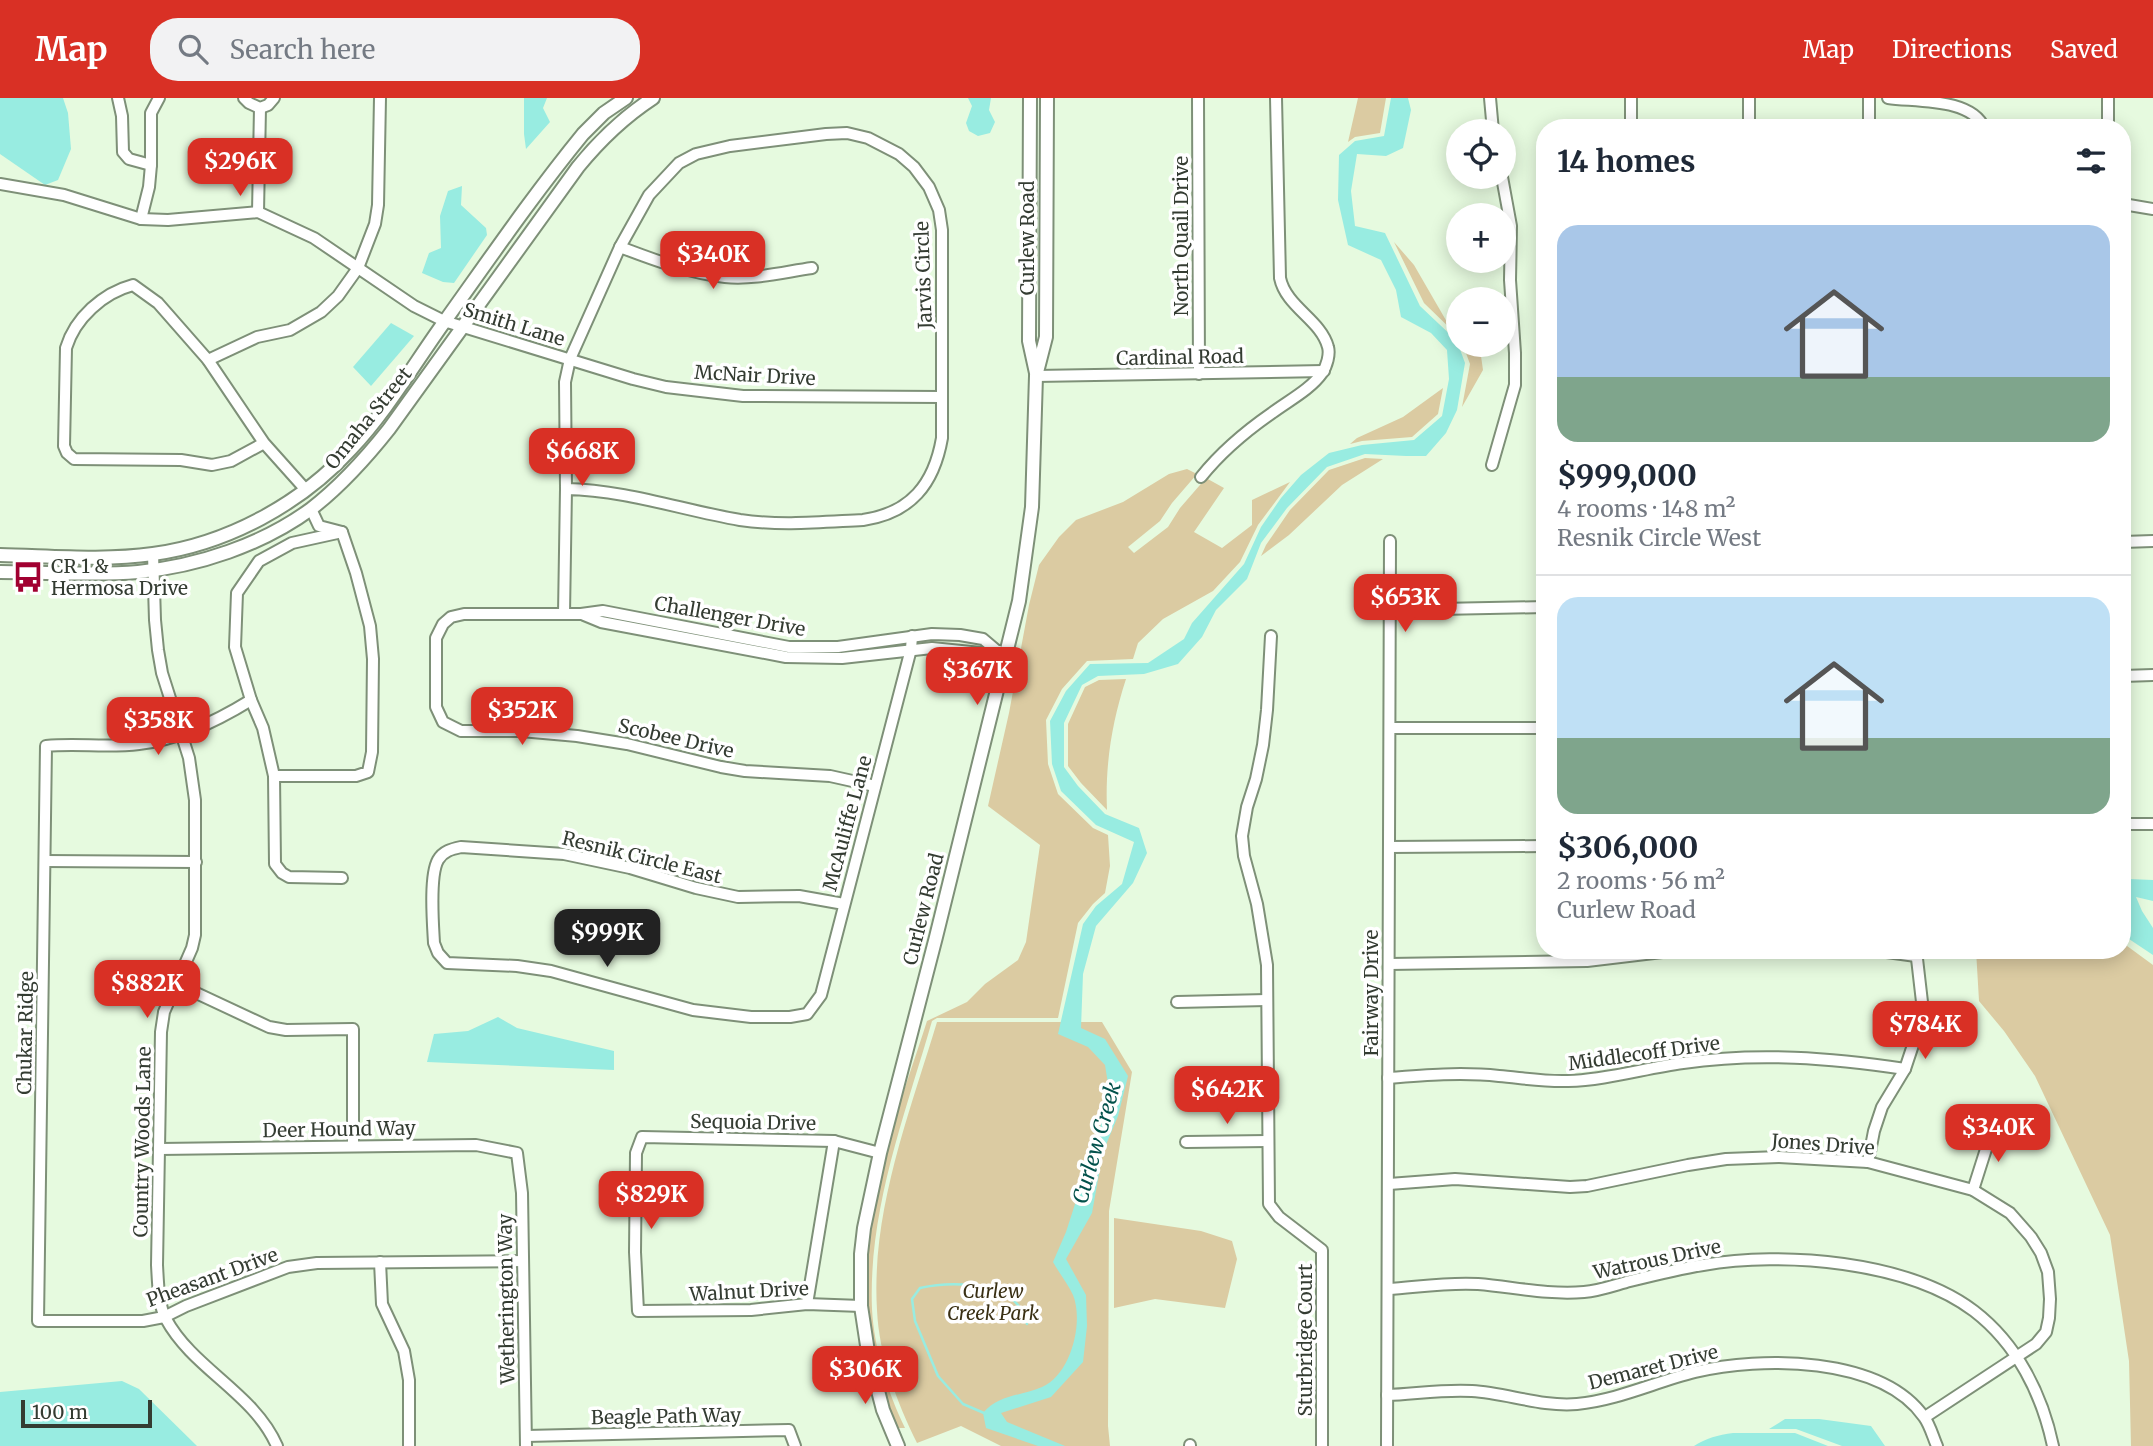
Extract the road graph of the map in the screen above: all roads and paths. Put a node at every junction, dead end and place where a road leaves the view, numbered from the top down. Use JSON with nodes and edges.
{"nodes":[{"id":1,"x":118,"y":98,"type":"edge"},
{"id":2,"x":159,"y":98,"type":"edge"},
{"id":3,"x":244,"y":98,"type":"edge"},
{"id":4,"x":274,"y":98,"type":"edge"},
{"id":5,"x":380,"y":98,"type":"edge"},
{"id":6,"x":626,"y":98,"type":"edge"},
{"id":7,"x":653,"y":98,"type":"edge"},
{"id":8,"x":1030,"y":98,"type":"edge"},
{"id":9,"x":1040,"y":98,"type":"edge"},
{"id":10,"x":1047,"y":98,"type":"edge"},
{"id":11,"x":1198,"y":98,"type":"edge"},
{"id":12,"x":1276,"y":98,"type":"edge"},
{"id":13,"x":1490,"y":98,"type":"edge"},
{"id":14,"x":1632,"y":98,"type":"edge"},
{"id":15,"x":1749,"y":98,"type":"edge"},
{"id":16,"x":1869,"y":98,"type":"edge"},
{"id":17,"x":1888,"y":98,"type":"edge"},
{"id":18,"x":2108,"y":98,"type":"edge"},
{"id":19,"x":1933,"y":100,"type":"edge"},
{"id":20,"x":260,"y":108,"type":"junction"},
{"id":21,"x":1492,"y":119,"type":"edge"},
{"id":22,"x":1631,"y":119,"type":"edge"},
{"id":23,"x":1749,"y":119,"type":"edge"},
{"id":24,"x":1869,"y":119,"type":"edge"},
{"id":25,"x":1978,"y":119,"type":"edge"},
{"id":26,"x":2108,"y":119,"type":"edge"},
{"id":27,"x":151,"y":164,"type":"junction"},
{"id":28,"x":0,"y":184,"type":"edge"},
{"id":29,"x":1504,"y":189,"type":"edge"},
{"id":30,"x":2131,"y":205,"type":"edge"},
{"id":31,"x":2153,"y":209,"type":"edge"},
{"id":32,"x":258,"y":212,"type":"junction"},
{"id":33,"x":141,"y":219,"type":"junction"},
{"id":34,"x":1047,"y":228,"type":"junction"},
{"id":35,"x":620,"y":247,"type":"junction"},
{"id":36,"x":358,"y":268,"type":"junction"},
{"id":37,"x":812,"y":268,"type":"dead end"},
{"id":38,"x":444,"y":321,"type":"junction"},
{"id":39,"x":463,"y":327,"type":"junction"},
{"id":40,"x":570,"y":359,"type":"junction"},
{"id":41,"x":208,"y":360,"type":"junction"},
{"id":42,"x":1324,"y":371,"type":"junction"},
{"id":43,"x":1199,"y":374,"type":"junction"},
{"id":44,"x":1037,"y":376,"type":"junction"},
{"id":45,"x":942,"y":397,"type":"junction"},
{"id":46,"x":264,"y":443,"type":"junction"},
{"id":47,"x":1492,"y":464,"type":"dead end"},
{"id":48,"x":1201,"y":477,"type":"dead end"},
{"id":49,"x":566,"y":489,"type":"junction"},
{"id":50,"x":306,"y":490,"type":"junction"},
{"id":51,"x":311,"y":509,"type":"junction"},
{"id":52,"x":342,"y":532,"type":"junction"},
{"id":53,"x":1390,"y":541,"type":"dead end"},
{"id":54,"x":2153,"y":541,"type":"edge"},
{"id":55,"x":2131,"y":542,"type":"edge"},
{"id":56,"x":153,"y":554,"type":"junction"},
{"id":57,"x":0,"y":555,"type":"edge"},
{"id":58,"x":153,"y":570,"type":"junction"},
{"id":59,"x":0,"y":572,"type":"edge"},
{"id":60,"x":1536,"y":607,"type":"edge"},
{"id":61,"x":1390,"y":610,"type":"junction"},
{"id":62,"x":564,"y":614,"type":"junction"},
{"id":63,"x":912,"y":636,"type":"junction"},
{"id":64,"x":1271,"y":636,"type":"dead end"},
{"id":65,"x":911,"y":649,"type":"junction"},
{"id":66,"x":843,"y":652,"type":"junction"},
{"id":67,"x":1002,"y":652,"type":"junction"},
{"id":68,"x":2153,"y":675,"type":"edge"},
{"id":69,"x":2131,"y":676,"type":"edge"},
{"id":70,"x":251,"y":700,"type":"junction"},
{"id":71,"x":1390,"y":727,"type":"junction"},
{"id":72,"x":1536,"y":729,"type":"edge"},
{"id":73,"x":181,"y":735,"type":"junction"},
{"id":74,"x":274,"y":776,"type":"junction"},
{"id":75,"x":875,"y":786,"type":"junction"},
{"id":76,"x":2131,"y":824,"type":"edge"},
{"id":77,"x":2153,"y":824,"type":"edge"},
{"id":78,"x":1536,"y":846,"type":"edge"},
{"id":79,"x":1390,"y":847,"type":"junction"},
{"id":80,"x":45,"y":861,"type":"junction"},
{"id":81,"x":196,"y":862,"type":"junction"},
{"id":82,"x":342,"y":878,"type":"dead end"},
{"id":83,"x":844,"y":904,"type":"junction"},
{"id":84,"x":1604,"y":959,"type":"edge"},
{"id":85,"x":1917,"y":959,"type":"edge"},
{"id":86,"x":1389,"y":964,"type":"junction"},
{"id":87,"x":177,"y":984,"type":"junction"},
{"id":88,"x":1267,"y":1000,"type":"junction"},
{"id":89,"x":1177,"y":1002,"type":"dead end"},
{"id":90,"x":807,"y":1014,"type":"joint"},
{"id":91,"x":1905,"y":1069,"type":"junction"},
{"id":92,"x":1388,"y":1078,"type":"junction"},
{"id":93,"x":1993,"y":1127,"type":"dead end"},
{"id":94,"x":834,"y":1141,"type":"junction"},
{"id":95,"x":1186,"y":1142,"type":"dead end"},
{"id":96,"x":1268,"y":1142,"type":"junction"},
{"id":97,"x":353,"y":1146,"type":"junction"},
{"id":98,"x":160,"y":1149,"type":"junction"},
{"id":99,"x":517,"y":1153,"type":"joint"},
{"id":100,"x":880,"y":1153,"type":"junction"},
{"id":101,"x":1868,"y":1162,"type":"junction"},
{"id":102,"x":1389,"y":1184,"type":"junction"},
{"id":103,"x":1973,"y":1190,"type":"junction"},
{"id":104,"x":523,"y":1261,"type":"junction"},
{"id":105,"x":380,"y":1262,"type":"junction"},
{"id":106,"x":1388,"y":1289,"type":"junction"},
{"id":107,"x":807,"y":1304,"type":"junction"},
{"id":108,"x":861,"y":1306,"type":"junction"},
{"id":109,"x":638,"y":1311,"type":"joint"},
{"id":110,"x":164,"y":1317,"type":"junction"},
{"id":111,"x":38,"y":1321,"type":"joint"},
{"id":112,"x":2017,"y":1357,"type":"junction"},
{"id":113,"x":1387,"y":1395,"type":"junction"},
{"id":114,"x":1925,"y":1418,"type":"junction"},
{"id":115,"x":526,"y":1441,"type":"edge"},
{"id":116,"x":277,"y":1446,"type":"edge"},
{"id":117,"x":409,"y":1446,"type":"edge"},
{"id":118,"x":795,"y":1446,"type":"edge"},
{"id":119,"x":898,"y":1446,"type":"edge"},
{"id":120,"x":1322,"y":1446,"type":"edge"},
{"id":121,"x":1387,"y":1446,"type":"edge"},
{"id":122,"x":1937,"y":1446,"type":"edge"},
{"id":123,"x":2053,"y":1446,"type":"edge"}],
"edges":[{"from":1,"to":27,"type":"street"},
{"from":2,"to":27,"type":"street"},
{"from":3,"to":20,"type":"street"},
{"from":4,"to":20,"type":"street"},
{"from":5,"to":36,"type":"street"},
{"from":6,"to":38,"type":"main road","name":"Omaha Street"},
{"from":7,"to":39,"type":"main road","name":"Omaha Street"},
{"from":8,"to":44,"type":"main road","name":"Curlew Road"},
{"from":9,"to":34,"type":"main road"},
{"from":10,"to":34,"type":"main road","name":"Curlew Road"},
{"from":11,"to":43,"type":"street","name":"North Quail Drive"},
{"from":12,"to":42,"type":"street"},
{"from":13,"to":21,"type":"street"},
{"from":14,"to":22,"type":"street"},
{"from":15,"to":23,"type":"street"},
{"from":16,"to":24,"type":"street"},
{"from":17,"to":19,"type":"street"},
{"from":18,"to":26,"type":"street"},
{"from":19,"to":25,"type":"street"},
{"from":20,"to":32,"type":"street"},
{"from":27,"to":33,"type":"street"},
{"from":28,"to":33,"type":"street"},
{"from":29,"to":47,"type":"street"},
{"from":30,"to":31,"type":"street"},
{"from":32,"to":33,"type":"street"},
{"from":32,"to":36,"type":"street","name":"Smith Lane"},
{"from":34,"to":44,"type":"main road","name":"Curlew Road"},
{"from":35,"to":37,"type":"street"},
{"from":35,"to":40,"type":"street","name":"Jarvis Circle"},
{"from":35,"to":45,"type":"street","name":"Jarvis Circle"},
{"from":36,"to":38,"type":"street","name":"Smith Lane"},
{"from":36,"to":41,"type":"street"},
{"from":38,"to":39,"type":"street","name":"Smith Lane"},
{"from":38,"to":50,"type":"main road","name":"Omaha Street"},
{"from":39,"to":40,"type":"street","name":"Smith Lane"},
{"from":39,"to":51,"type":"main road","name":"Omaha Street"},
{"from":40,"to":45,"type":"street","name":"McNair Drive"},
{"from":40,"to":49,"type":"street","name":"Smith Lane"},
{"from":41,"to":46,"type":"street"},
{"from":41,"to":46,"type":"street"},
{"from":42,"to":43,"type":"street","name":"Cardinal Road"},
{"from":42,"to":48,"type":"street"},
{"from":43,"to":44,"type":"street","name":"Cardinal Road"},
{"from":44,"to":67,"type":"main road","name":"Curlew Road"},
{"from":45,"to":49,"type":"street","name":"Jarvis Circle"},
{"from":46,"to":50,"type":"street"},
{"from":49,"to":62,"type":"street","name":"Smith Lane"},
{"from":50,"to":56,"type":"main road","name":"Omaha Street"},
{"from":51,"to":52,"type":"street"},
{"from":51,"to":58,"type":"main road","name":"Omaha Street"},
{"from":52,"to":70,"type":"street"},
{"from":52,"to":74,"type":"street"},
{"from":53,"to":61,"type":"street","name":"Fairway Drive"},
{"from":54,"to":55,"type":"street"},
{"from":56,"to":57,"type":"main road","name":"Omaha Street"},
{"from":56,"to":58,"type":"street","name":"Country Woods Lane"},
{"from":58,"to":59,"type":"main road","name":"Omaha Street"},
{"from":58,"to":73,"type":"street","name":"Country Woods Lane"},
{"from":60,"to":61,"type":"street"},
{"from":61,"to":71,"type":"street","name":"Fairway Drive"},
{"from":62,"to":66,"type":"street","name":"Challenger Drive"},
{"from":62,"to":75,"type":"street","name":"Scobee Drive"},
{"from":63,"to":65,"type":"street","name":"McAuliffe Lane"},
{"from":63,"to":66,"type":"street","name":"Challenger Drive"},
{"from":63,"to":67,"type":"street","name":"Challenger Drive"},
{"from":64,"to":88,"type":"street","name":"Sturbridge Court"},
{"from":65,"to":66,"type":"street","name":"Challenger Drive"},
{"from":65,"to":67,"type":"street","name":"Challenger Drive"},
{"from":65,"to":75,"type":"street","name":"McAuliffe Lane"},
{"from":67,"to":100,"type":"main road","name":"Curlew Road"},
{"from":68,"to":69,"type":"street"},
{"from":70,"to":73,"type":"street"},
{"from":70,"to":74,"type":"street"},
{"from":71,"to":72,"type":"street"},
{"from":71,"to":79,"type":"street","name":"Fairway Drive"},
{"from":73,"to":80,"type":"street","name":"Chukar Ridge"},
{"from":73,"to":81,"type":"street","name":"Country Woods Lane"},
{"from":74,"to":82,"type":"street"},
{"from":75,"to":83,"type":"street","name":"McAuliffe Lane"},
{"from":76,"to":77,"type":"street"},
{"from":78,"to":79,"type":"street"},
{"from":79,"to":86,"type":"street","name":"Fairway Drive"},
{"from":80,"to":81,"type":"street"},
{"from":80,"to":111,"type":"street","name":"Chukar Ridge"},
{"from":81,"to":87,"type":"street","name":"Country Woods Lane"},
{"from":83,"to":90,"type":"street","name":"McAuliffe Lane"},
{"from":83,"to":90,"type":"street","name":"Resnik Circle East"},
{"from":84,"to":86,"type":"street"},
{"from":85,"to":91,"type":"street"},
{"from":86,"to":92,"type":"street","name":"Fairway Drive"},
{"from":87,"to":97,"type":"street"},
{"from":87,"to":98,"type":"street","name":"Country Woods Lane"},
{"from":88,"to":89,"type":"street"},
{"from":88,"to":96,"type":"street","name":"Sturbridge Court"},
{"from":91,"to":92,"type":"street","name":"Middlecoff Drive"},
{"from":91,"to":101,"type":"street"},
{"from":92,"to":102,"type":"street","name":"Fairway Drive"},
{"from":93,"to":103,"type":"street"},
{"from":94,"to":100,"type":"street","name":"Sequoia Drive"},
{"from":94,"to":107,"type":"street"},
{"from":94,"to":109,"type":"street","name":"Sequoia Drive"},
{"from":95,"to":96,"type":"street"},
{"from":96,"to":120,"type":"street","name":"Sturbridge Court"},
{"from":97,"to":98,"type":"street","name":"Deer Hound Way"},
{"from":97,"to":99,"type":"street","name":"Deer Hound Way"},
{"from":98,"to":110,"type":"street","name":"Country Woods Lane"},
{"from":99,"to":104,"type":"street","name":"Wetherington Way"},
{"from":100,"to":108,"type":"main road","name":"Curlew Road"},
{"from":101,"to":102,"type":"street","name":"Jones Drive"},
{"from":101,"to":103,"type":"street","name":"Jones Drive"},
{"from":102,"to":106,"type":"street","name":"Fairway Drive"},
{"from":103,"to":112,"type":"street","name":"Jones Drive"},
{"from":104,"to":105,"type":"street","name":"Pheasant Drive"},
{"from":104,"to":115,"type":"street","name":"Wetherington Way"},
{"from":105,"to":110,"type":"street","name":"Pheasant Drive"},
{"from":105,"to":117,"type":"street"},
{"from":106,"to":112,"type":"street","name":"Watrous Drive"},
{"from":106,"to":113,"type":"street","name":"Fairway Drive"},
{"from":107,"to":108,"type":"street","name":"Walnut Drive"},
{"from":107,"to":109,"type":"street","name":"Walnut Drive"},
{"from":108,"to":119,"type":"main road","name":"Curlew Road"},
{"from":110,"to":111,"type":"street","name":"Pheasant Drive"},
{"from":110,"to":116,"type":"street","name":"Country Woods Lane"},
{"from":112,"to":114,"type":"street","name":"Jones Drive"},
{"from":112,"to":123,"type":"street","name":"Watrous Drive"},
{"from":113,"to":114,"type":"street","name":"Demaret Drive"},
{"from":113,"to":121,"type":"street","name":"Fairway Drive"},
{"from":114,"to":122,"type":"street","name":"Demaret Drive"},
{"from":115,"to":118,"type":"street","name":"Beagle Path Way"}]}
